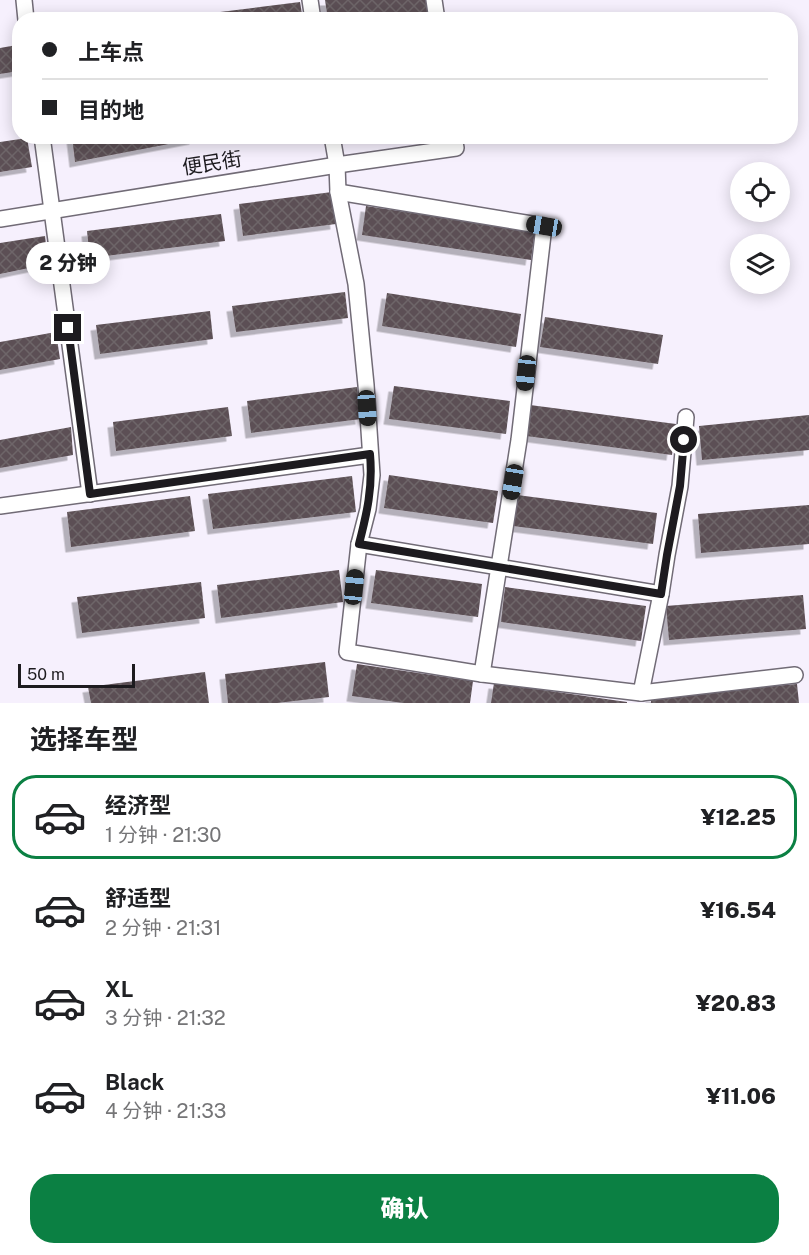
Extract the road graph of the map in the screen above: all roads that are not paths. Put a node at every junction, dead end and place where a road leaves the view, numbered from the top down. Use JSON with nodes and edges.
{"nodes":[{"id":1,"x":43,"y":144,"type":"edge"},
{"id":2,"x":333,"y":144,"type":"edge"},
{"id":3,"x":455,"y":144,"type":"edge"},
{"id":4,"x":337,"y":165,"type":"junction"},
{"id":5,"x":338,"y":192,"type":"junction"},
{"id":6,"x":52,"y":210,"type":"junction"},
{"id":7,"x":0,"y":219,"type":"edge"},
{"id":8,"x":686,"y":417,"type":"dead end"},
{"id":9,"x":370,"y":454,"type":"junction"},
{"id":10,"x":90,"y":494,"type":"junction"},
{"id":11,"x":0,"y":506,"type":"edge"},
{"id":12,"x":359,"y":544,"type":"junction"},
{"id":13,"x":499,"y":567,"type":"junction"},
{"id":14,"x":661,"y":594,"type":"junction"},
{"id":15,"x":482,"y":674,"type":"junction"},
{"id":16,"x":795,"y":675,"type":"dead end"},
{"id":17,"x":641,"y":693,"type":"junction"}],
"edges":[{"from":1,"to":6,"type":"street"},
{"from":2,"to":4,"type":"street"},
{"from":3,"to":4,"type":"street","name":"便民街"},
{"from":4,"to":5,"type":"street"},
{"from":4,"to":6,"type":"street","name":"便民街"},
{"from":5,"to":9,"type":"street"},
{"from":5,"to":13,"type":"street"},
{"from":6,"to":7,"type":"street","name":"便民街"},
{"from":6,"to":10,"type":"street"},
{"from":8,"to":14,"type":"street"},
{"from":9,"to":10,"type":"street"},
{"from":9,"to":12,"type":"street"},
{"from":10,"to":11,"type":"street"},
{"from":12,"to":13,"type":"street"},
{"from":12,"to":15,"type":"street"},
{"from":13,"to":14,"type":"street"},
{"from":13,"to":15,"type":"street"},
{"from":14,"to":17,"type":"street"},
{"from":15,"to":17,"type":"street"},
{"from":16,"to":17,"type":"street"}]}
